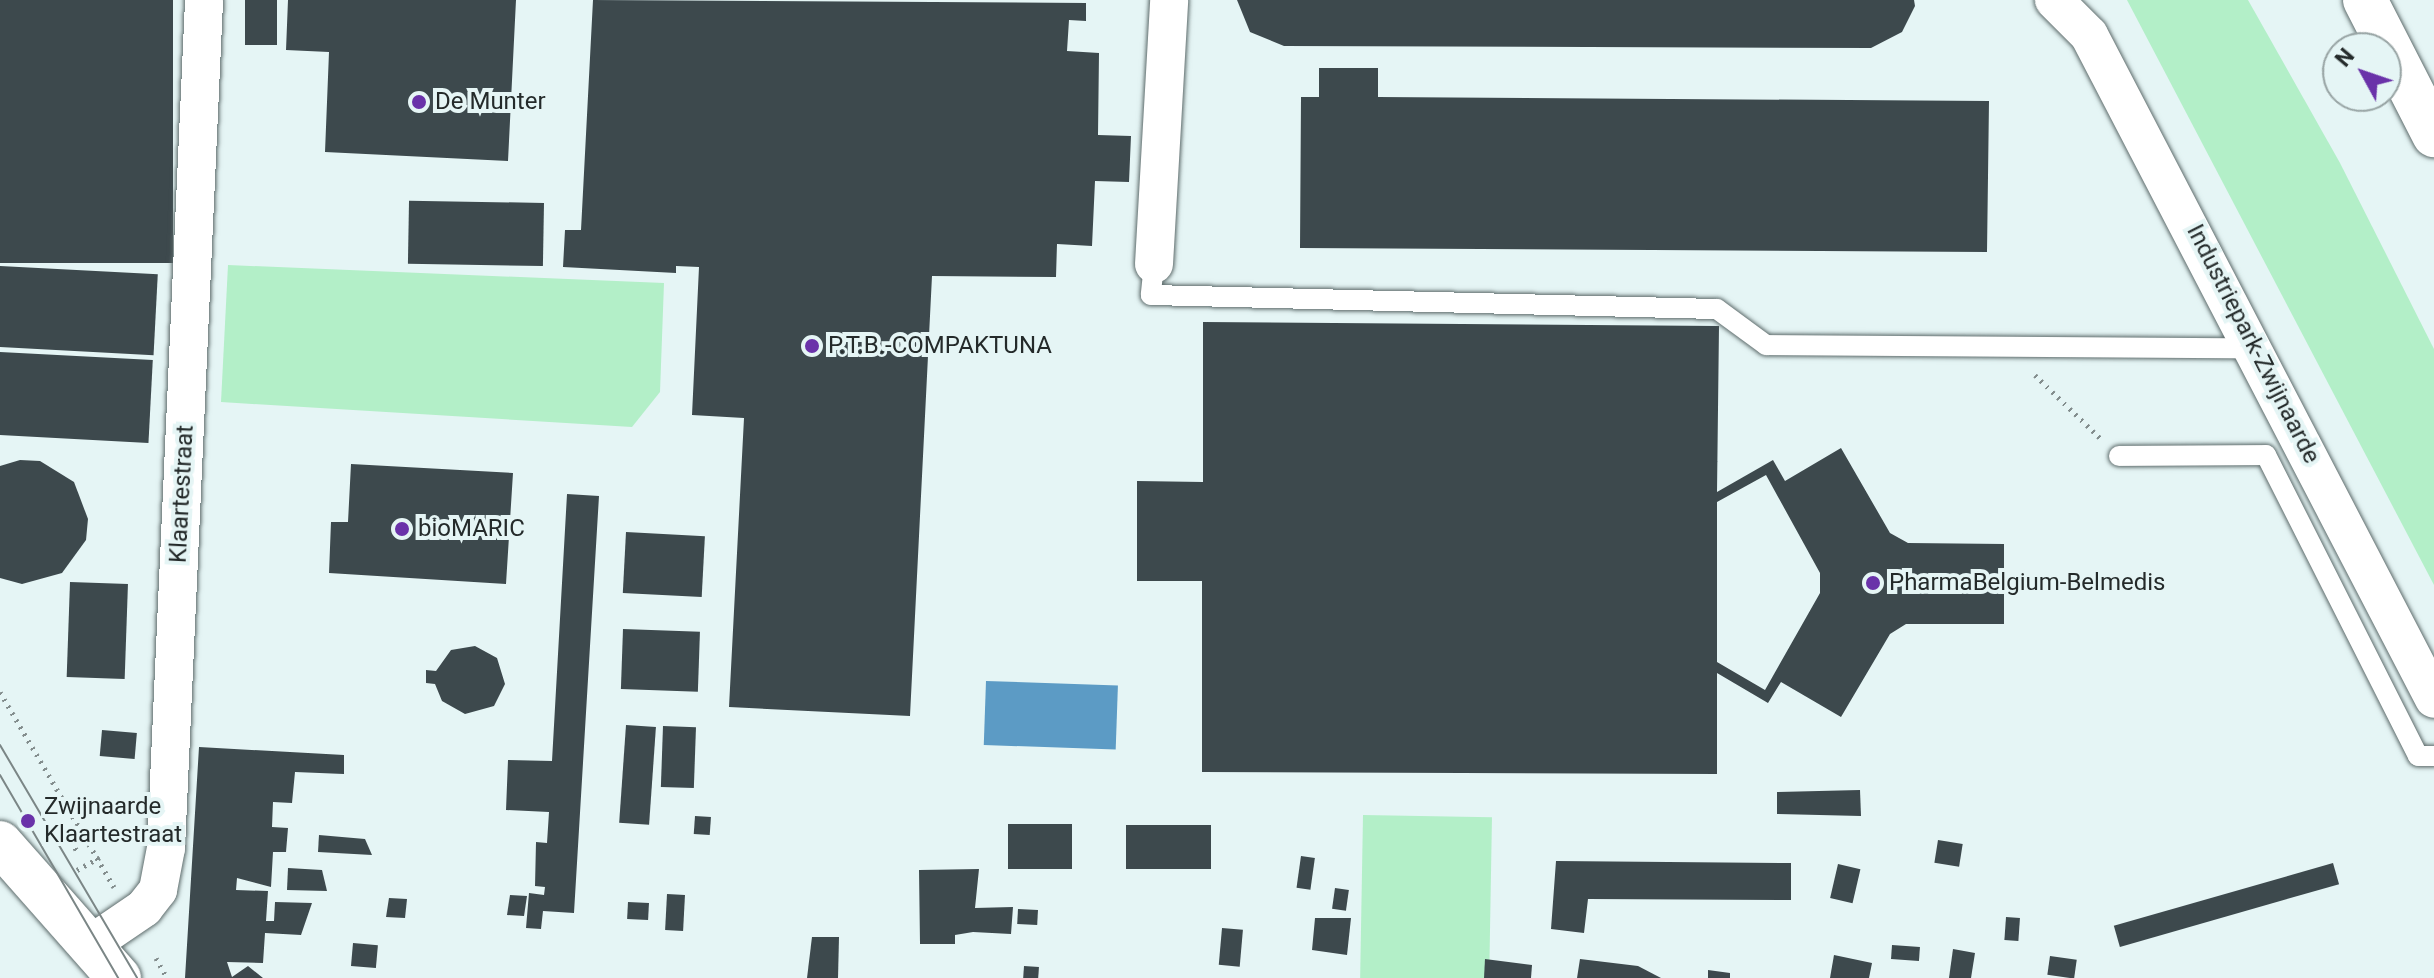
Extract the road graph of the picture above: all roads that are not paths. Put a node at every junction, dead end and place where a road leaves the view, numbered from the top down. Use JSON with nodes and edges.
{"nodes":[{"id":1,"x":204,"y":0,"type":"edge"},
{"id":2,"x":1169,"y":0,"type":"edge"},
{"id":3,"x":2054,"y":0,"type":"edge"},
{"id":4,"x":2334,"y":0,"type":"edge"},
{"id":5,"x":2365,"y":0,"type":"edge"},
{"id":6,"x":2359,"y":32,"type":"edge"},
{"id":7,"x":2402,"y":89,"type":"edge"},
{"id":8,"x":2430,"y":127,"type":"edge"},
{"id":9,"x":1154,"y":264,"type":"joint"},
{"id":10,"x":2255,"y":348,"type":"junction"},
{"id":11,"x":2119,"y":456,"type":"road end"},
{"id":12,"x":2434,"y":699,"type":"edge"},
{"id":13,"x":2434,"y":756,"type":"edge"},
{"id":14,"x":0,"y":843,"type":"edge"},
{"id":15,"x":81,"y":935,"type":"junction"},
{"id":16,"x":119,"y":978,"type":"edge"}],
"edges":[{"from":1,"to":15,"type":"street","name":"Klaartestraat"},
{"from":2,"to":9,"type":"street"},
{"from":3,"to":10,"type":"street","name":"Industriepark-Zwijnaarde"},
{"from":4,"to":6,"type":"main road"},
{"from":5,"to":8,"type":"main road"},
{"from":7,"to":8,"type":"main road"},
{"from":9,"to":10,"type":"lane"},
{"from":10,"to":12,"type":"street","name":"Industriepark-Zwijnaarde"},
{"from":11,"to":13,"type":"lane"},
{"from":14,"to":15,"type":"main road"},
{"from":15,"to":16,"type":"main road"}]}
